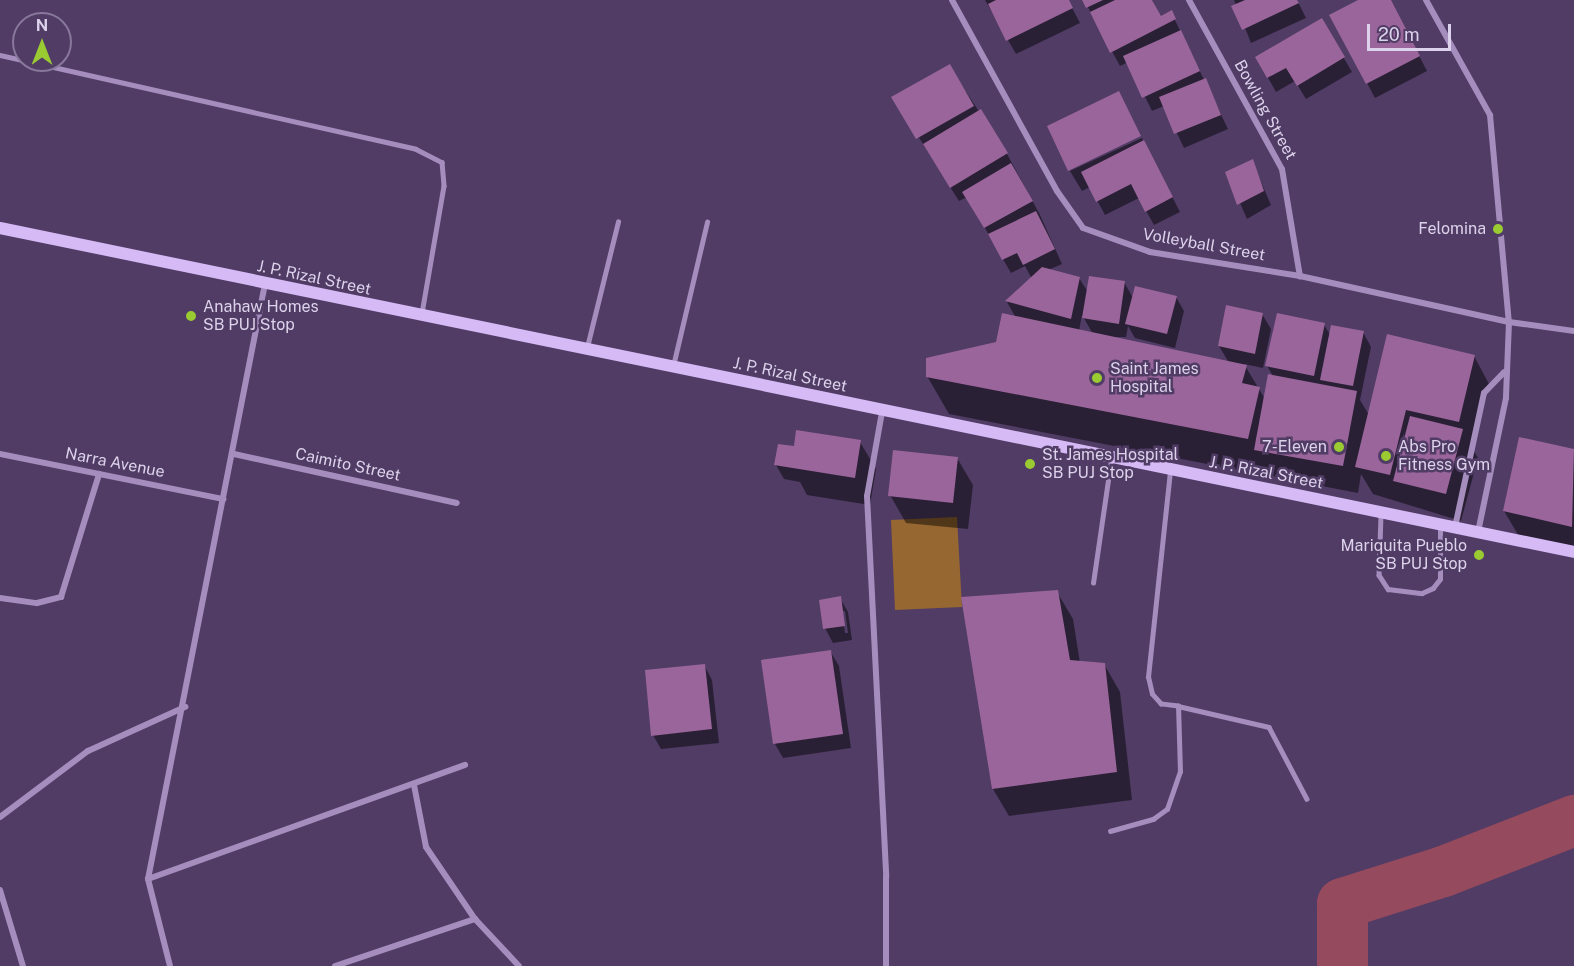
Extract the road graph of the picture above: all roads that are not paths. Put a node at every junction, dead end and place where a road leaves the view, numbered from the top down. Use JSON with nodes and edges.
{"nodes":[{"id":1,"x":952,"y":0,"type":"edge"},
{"id":2,"x":1189,"y":0,"type":"edge"},
{"id":3,"x":1426,"y":0,"type":"edge"},
{"id":4,"x":0,"y":55,"type":"edge"},
{"id":5,"x":618,"y":222,"type":"dead end"},
{"id":6,"x":707,"y":222,"type":"dead end"},
{"id":7,"x":0,"y":228,"type":"edge"},
{"id":8,"x":1300,"y":276,"type":"junction"},
{"id":9,"x":265,"y":284,"type":"junction"},
{"id":10,"x":421,"y":317,"type":"junction"},
{"id":11,"x":1509,"y":322,"type":"junction"},
{"id":12,"x":1574,"y":331,"type":"edge"},
{"id":13,"x":587,"y":347,"type":"junction"},
{"id":14,"x":673,"y":366,"type":"junction"},
{"id":15,"x":1504,"y":372,"type":"junction"},
{"id":16,"x":882,"y":412,"type":"junction"},
{"id":17,"x":0,"y":453,"type":"edge"},
{"id":18,"x":234,"y":454,"type":"junction"},
{"id":19,"x":1111,"y":459,"type":"junction"},
{"id":20,"x":1170,"y":471,"type":"junction"},
{"id":21,"x":99,"y":474,"type":"junction"},
{"id":22,"x":224,"y":499,"type":"junction"},
{"id":23,"x":458,"y":502,"type":"dead end"},
{"id":24,"x":1381,"y":512,"type":"junction"},
{"id":25,"x":1440,"y":524,"type":"junction"},
{"id":26,"x":1455,"y":527,"type":"junction"},
{"id":27,"x":1478,"y":532,"type":"junction"},
{"id":28,"x":1574,"y":552,"type":"edge"},
{"id":29,"x":1093,"y":583,"type":"dead end"},
{"id":30,"x":0,"y":598,"type":"edge"},
{"id":31,"x":9,"y":600,"type":"junction"},
{"id":32,"x":0,"y":607,"type":"edge"},
{"id":33,"x":1178,"y":706,"type":"junction"},
{"id":34,"x":185,"y":707,"type":"junction"},
{"id":35,"x":465,"y":765,"type":"dead end"},
{"id":36,"x":414,"y":785,"type":"junction"},
{"id":37,"x":1307,"y":799,"type":"dead end"},
{"id":38,"x":0,"y":817,"type":"edge"},
{"id":39,"x":1110,"y":831,"type":"dead end"},
{"id":40,"x":148,"y":879,"type":"junction"},
{"id":41,"x":0,"y":890,"type":"edge"},
{"id":42,"x":475,"y":919,"type":"junction"},
{"id":43,"x":23,"y":966,"type":"edge"},
{"id":44,"x":170,"y":966,"type":"edge"},
{"id":45,"x":335,"y":966,"type":"edge"},
{"id":46,"x":519,"y":966,"type":"edge"},
{"id":47,"x":886,"y":966,"type":"edge"}],
"edges":[{"from":1,"to":8,"type":"street","name":"Volleyball Street"},
{"from":2,"to":8,"type":"street","name":"Bowling Street"},
{"from":3,"to":11,"type":"street"},
{"from":4,"to":10,"type":"lane"},
{"from":5,"to":13,"type":"lane"},
{"from":6,"to":14,"type":"lane"},
{"from":7,"to":9,"type":"main road","name":"J. P. Rizal Street"},
{"from":8,"to":11,"type":"street","name":"Volleyball Street"},
{"from":9,"to":10,"type":"main road","name":"J. P. Rizal Street"},
{"from":9,"to":18,"type":"street"},
{"from":10,"to":13,"type":"main road","name":"J. P. Rizal Street"},
{"from":11,"to":12,"type":"street","name":"Volleyball Street"},
{"from":11,"to":15,"type":"street"},
{"from":13,"to":14,"type":"main road","name":"J. P. Rizal Street"},
{"from":14,"to":16,"type":"main road","name":"J. P. Rizal Street"},
{"from":15,"to":26,"type":"street"},
{"from":15,"to":27,"type":"street"},
{"from":16,"to":19,"type":"main road","name":"J. P. Rizal Street"},
{"from":16,"to":47,"type":"street"},
{"from":17,"to":21,"type":"street","name":"Narra Avenue"},
{"from":18,"to":22,"type":"street"},
{"from":18,"to":23,"type":"street","name":"Caimito Street"},
{"from":19,"to":20,"type":"main road","name":"J. P. Rizal Street"},
{"from":19,"to":29,"type":"lane"},
{"from":20,"to":24,"type":"main road","name":"J. P. Rizal Street"},
{"from":20,"to":33,"type":"lane"},
{"from":21,"to":22,"type":"street","name":"Narra Avenue"},
{"from":21,"to":31,"type":"street"},
{"from":22,"to":34,"type":"street"},
{"from":24,"to":25,"type":"main road","name":"J. P. Rizal Street"},
{"from":24,"to":25,"type":"lane"},
{"from":25,"to":26,"type":"main road","name":"J. P. Rizal Street"},
{"from":26,"to":27,"type":"main road","name":"J. P. Rizal Street"},
{"from":27,"to":28,"type":"main road","name":"J. P. Rizal Street"},
{"from":30,"to":31,"type":"street"},
{"from":31,"to":32,"type":"street"},
{"from":33,"to":37,"type":"lane"},
{"from":33,"to":39,"type":"lane"},
{"from":34,"to":38,"type":"street"},
{"from":34,"to":40,"type":"street"},
{"from":35,"to":36,"type":"street"},
{"from":36,"to":40,"type":"street"},
{"from":36,"to":42,"type":"street"},
{"from":40,"to":44,"type":"street"},
{"from":41,"to":43,"type":"street"},
{"from":42,"to":45,"type":"street"},
{"from":42,"to":46,"type":"street"}]}
